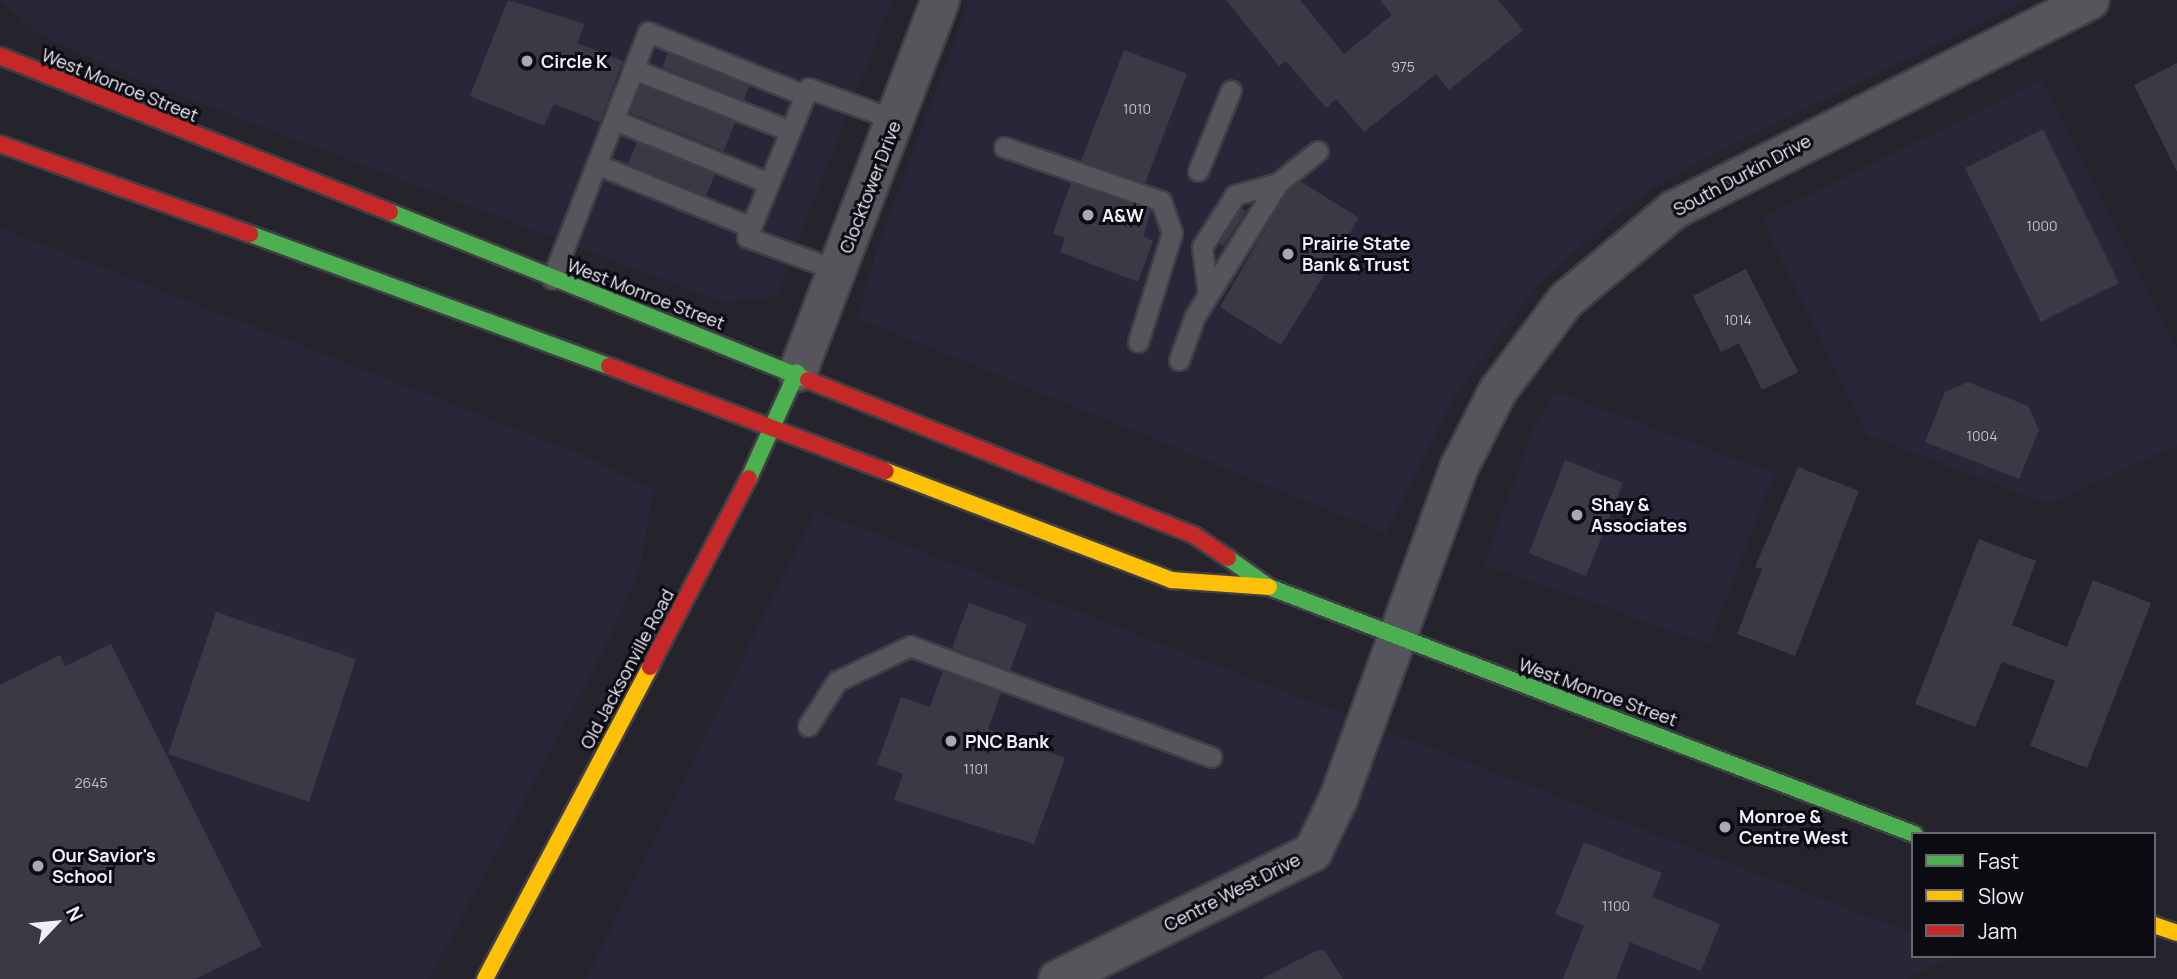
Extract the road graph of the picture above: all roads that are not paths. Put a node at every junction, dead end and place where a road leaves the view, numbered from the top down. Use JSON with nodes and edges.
{"nodes":[{"id":1,"x":940,"y":0,"type":"edge"},
{"id":2,"x":2089,"y":0,"type":"edge"},
{"id":3,"x":0,"y":56,"type":"edge"},
{"id":4,"x":633,"y":69,"type":"junction"},
{"id":5,"x":1231,"y":90,"type":"dead end"},
{"id":6,"x":805,"y":95,"type":"junction"},
{"id":7,"x":614,"y":120,"type":"junction"},
{"id":8,"x":896,"y":120,"type":"junction"},
{"id":9,"x":790,"y":131,"type":"junction"},
{"id":10,"x":0,"y":144,"type":"edge"},
{"id":11,"x":1004,"y":147,"type":"dead end"},
{"id":12,"x":1318,"y":151,"type":"dead end"},
{"id":13,"x":596,"y":164,"type":"junction"},
{"id":14,"x":1198,"y":171,"type":"dead end"},
{"id":15,"x":769,"y":183,"type":"junction"},
{"id":16,"x":1278,"y":183,"type":"junction"},
{"id":17,"x":751,"y":227,"type":"junction"},
{"id":18,"x":837,"y":270,"type":"junction"},
{"id":19,"x":552,"y":279,"type":"junction"},
{"id":20,"x":1208,"y":294,"type":"junction"},
{"id":21,"x":1138,"y":342,"type":"dead end"},
{"id":22,"x":1179,"y":360,"type":"dead end"},
{"id":23,"x":797,"y":372,"type":"junction"},
{"id":24,"x":773,"y":428,"type":"junction"},
{"id":25,"x":1269,"y":587,"type":"junction"},
{"id":26,"x":1393,"y":636,"type":"junction"},
{"id":27,"x":808,"y":726,"type":"dead end"},
{"id":28,"x":1211,"y":757,"type":"dead end"},
{"id":29,"x":1911,"y":833,"type":"edge"},
{"id":30,"x":2156,"y":926,"type":"edge"},
{"id":31,"x":2177,"y":933,"type":"edge"},
{"id":32,"x":485,"y":979,"type":"edge"},
{"id":33,"x":1057,"y":979,"type":"edge"}],
"edges":[{"from":1,"to":8,"type":"street","name":"Clocktower Drive"},
{"from":2,"to":26,"type":"street","name":"South Durkin Drive"},
{"from":3,"to":19,"type":"street","name":"West Monroe Street"},
{"from":4,"to":6,"type":"lane"},
{"from":4,"to":7,"type":"lane"},
{"from":4,"to":9,"type":"lane"},
{"from":5,"to":14,"type":"lane"},
{"from":6,"to":8,"type":"lane"},
{"from":6,"to":9,"type":"lane"},
{"from":7,"to":13,"type":"lane"},
{"from":7,"to":15,"type":"lane"},
{"from":8,"to":18,"type":"street","name":"Clocktower Drive"},
{"from":9,"to":15,"type":"lane"},
{"from":10,"to":24,"type":"street","name":"West Monroe Street"},
{"from":11,"to":21,"type":"lane"},
{"from":12,"to":16,"type":"lane"},
{"from":13,"to":17,"type":"lane"},
{"from":13,"to":19,"type":"lane"},
{"from":15,"to":17,"type":"lane"},
{"from":16,"to":20,"type":"lane"},
{"from":16,"to":20,"type":"lane"},
{"from":17,"to":18,"type":"lane"},
{"from":18,"to":23,"type":"street","name":"Clocktower Drive"},
{"from":19,"to":23,"type":"street","name":"West Monroe Street"},
{"from":20,"to":22,"type":"lane"},
{"from":23,"to":24,"type":"street","name":"Old Jacksonville Road"},
{"from":23,"to":25,"type":"street","name":"West Monroe Street"},
{"from":24,"to":25,"type":"street","name":"West Monroe Street"},
{"from":24,"to":32,"type":"street","name":"Old Jacksonville Road"},
{"from":25,"to":26,"type":"street","name":"West Monroe Street"},
{"from":26,"to":29,"type":"street","name":"West Monroe Street"},
{"from":26,"to":33,"type":"street","name":"Centre West Drive"},
{"from":27,"to":28,"type":"lane"},
{"from":30,"to":31,"type":"street"}]}
